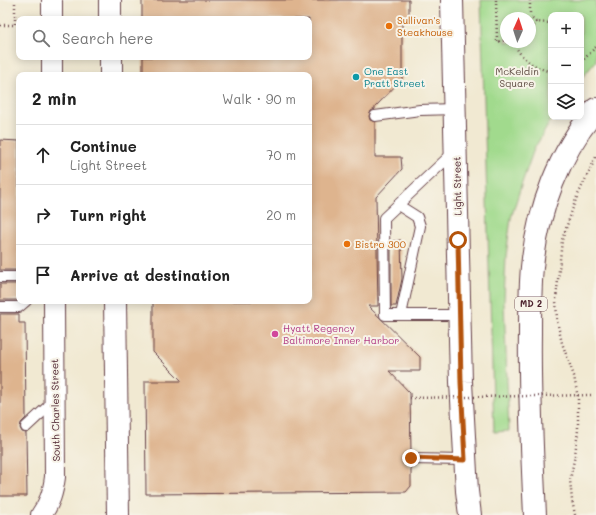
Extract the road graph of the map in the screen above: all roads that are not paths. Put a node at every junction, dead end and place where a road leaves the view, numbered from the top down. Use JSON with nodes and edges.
{"nodes":[{"id":1,"x":52,"y":0,"type":"edge"},
{"id":2,"x":110,"y":0,"type":"edge"},
{"id":3,"x":452,"y":0,"type":"edge"},
{"id":4,"x":52,"y":16,"type":"edge"},
{"id":5,"x":110,"y":16,"type":"edge"},
{"id":6,"x":52,"y":60,"type":"edge"},
{"id":7,"x":111,"y":60,"type":"edge"},
{"id":8,"x":52,"y":72,"type":"edge"},
{"id":9,"x":111,"y":72,"type":"edge"},
{"id":10,"x":455,"y":109,"type":"junction"},
{"id":11,"x":596,"y":109,"type":"edge"},
{"id":12,"x":375,"y":116,"type":"dead end"},
{"id":13,"x":456,"y":150,"type":"junction"},
{"id":14,"x":398,"y":205,"type":"junction"},
{"id":15,"x":0,"y":277,"type":"edge"},
{"id":16,"x":16,"y":277,"type":"edge"},
{"id":17,"x":22,"y":304,"type":"edge"},
{"id":18,"x":54,"y":304,"type":"edge"},
{"id":19,"x":115,"y":304,"type":"edge"},
{"id":20,"x":0,"y":307,"type":"edge"},
{"id":21,"x":401,"y":315,"type":"junction"},
{"id":22,"x":460,"y":315,"type":"junction"},
{"id":23,"x":54,"y":401,"type":"junction"},
{"id":24,"x":26,"y":428,"type":"dead end"},
{"id":25,"x":411,"y":458,"type":"dead end"},
{"id":26,"x":465,"y":460,"type":"junction"},
{"id":27,"x":41,"y":515,"type":"edge"},
{"id":28,"x":118,"y":515,"type":"edge"},
{"id":29,"x":470,"y":515,"type":"edge"},
{"id":30,"x":535,"y":515,"type":"edge"}],
"edges":[{"from":1,"to":4,"type":"street"},
{"from":2,"to":5,"type":"main road"},
{"from":3,"to":10,"type":"main road","name":"Light Street"},
{"from":6,"to":8,"type":"street"},
{"from":7,"to":9,"type":"main road"},
{"from":10,"to":12,"type":"lane"},
{"from":10,"to":13,"type":"main road","name":"Light Street"},
{"from":11,"to":30,"type":"main road","number":"MD 2"},
{"from":13,"to":14,"type":"lane"},
{"from":13,"to":22,"type":"main road","name":"Light Street"},
{"from":14,"to":21,"type":"lane"},
{"from":14,"to":21,"type":"lane"},
{"from":15,"to":16,"type":"lane"},
{"from":17,"to":20,"type":"lane"},
{"from":18,"to":23,"type":"street","name":"South Charles Street"},
{"from":19,"to":28,"type":"main road"},
{"from":21,"to":22,"type":"lane"},
{"from":22,"to":26,"type":"main road","name":"Light Street"},
{"from":23,"to":24,"type":"lane"},
{"from":23,"to":27,"type":"street","name":"South Charles Street"},
{"from":25,"to":26,"type":"lane"},
{"from":26,"to":29,"type":"main road","name":"Light Street"}]}
